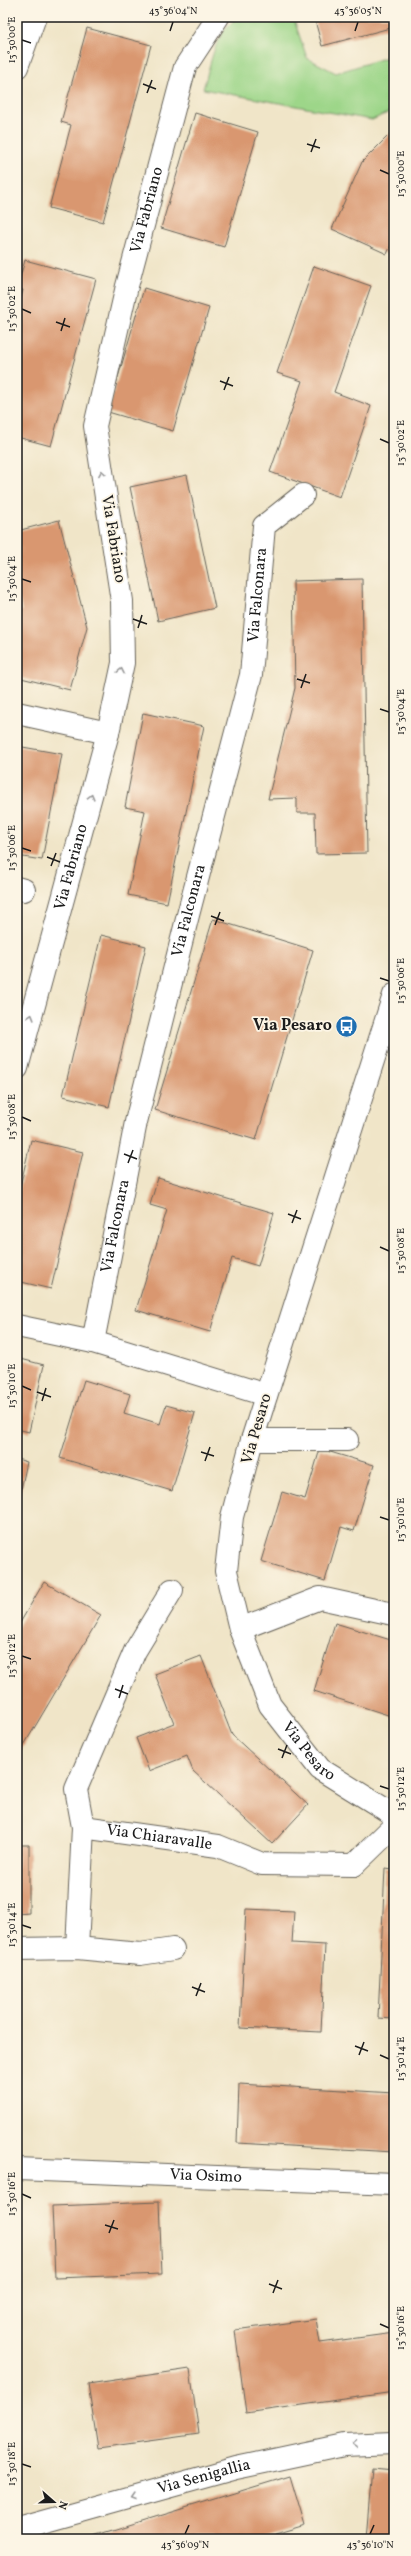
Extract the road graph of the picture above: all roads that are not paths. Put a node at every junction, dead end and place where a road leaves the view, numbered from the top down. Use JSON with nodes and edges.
{"nodes":[{"id":1,"x":35,"y":17,"type":"edge"},
{"id":2,"x":218,"y":17,"type":"edge"},
{"id":3,"x":17,"y":67,"type":"edge"},
{"id":4,"x":303,"y":496,"type":"dead end"},
{"id":5,"x":17,"y":713,"type":"edge"},
{"id":6,"x":108,"y":733,"type":"junction"},
{"id":7,"x":394,"y":995,"type":"edge"},
{"id":8,"x":17,"y":1068,"type":"edge"},
{"id":9,"x":17,"y":1326,"type":"edge"},
{"id":10,"x":93,"y":1342,"type":"junction"},
{"id":11,"x":266,"y":1395,"type":"junction"},
{"id":12,"x":252,"y":1440,"type":"junction"},
{"id":13,"x":347,"y":1440,"type":"dead end"},
{"id":14,"x":172,"y":1590,"type":"dead end"},
{"id":15,"x":393,"y":1614,"type":"edge"},
{"id":16,"x":240,"y":1629,"type":"junction"},
{"id":17,"x":394,"y":1815,"type":"edge"},
{"id":18,"x":394,"y":1826,"type":"edge"},
{"id":19,"x":83,"y":1827,"type":"junction"},
{"id":20,"x":77,"y":1948,"type":"junction"},
{"id":21,"x":17,"y":1949,"type":"edge"},
{"id":22,"x":173,"y":1949,"type":"dead end"},
{"id":23,"x":17,"y":2169,"type":"edge"},
{"id":24,"x":394,"y":2184,"type":"edge"},
{"id":25,"x":394,"y":2443,"type":"edge"},
{"id":26,"x":17,"y":2529,"type":"edge"}],
"edges":[{"from":1,"to":3,"type":"street"},
{"from":6,"to":2,"type":"street","name":"Via Fabriano","one_way":true},
{"from":4,"to":10,"type":"street","name":"Via Falconara"},
{"from":5,"to":6,"type":"street"},
{"from":8,"to":6,"type":"street","name":"Via Fabriano","one_way":true},
{"from":7,"to":11,"type":"street","name":"Via Pesaro"},
{"from":9,"to":10,"type":"street"},
{"from":10,"to":11,"type":"street"},
{"from":11,"to":12,"type":"street","name":"Via Pesaro"},
{"from":12,"to":13,"type":"street"},
{"from":12,"to":16,"type":"street","name":"Via Pesaro"},
{"from":14,"to":19,"type":"street"},
{"from":15,"to":16,"type":"street"},
{"from":16,"to":17,"type":"street","name":"Via Pesaro"},
{"from":18,"to":19,"type":"street","name":"Via Chiaravalle"},
{"from":19,"to":20,"type":"street","name":"Via Chiaravalle"},
{"from":20,"to":21,"type":"street"},
{"from":20,"to":22,"type":"street"},
{"from":23,"to":24,"type":"street","name":"Via Osimo"},
{"from":25,"to":26,"type":"street","name":"Via Senigallia","one_way":true}]}
